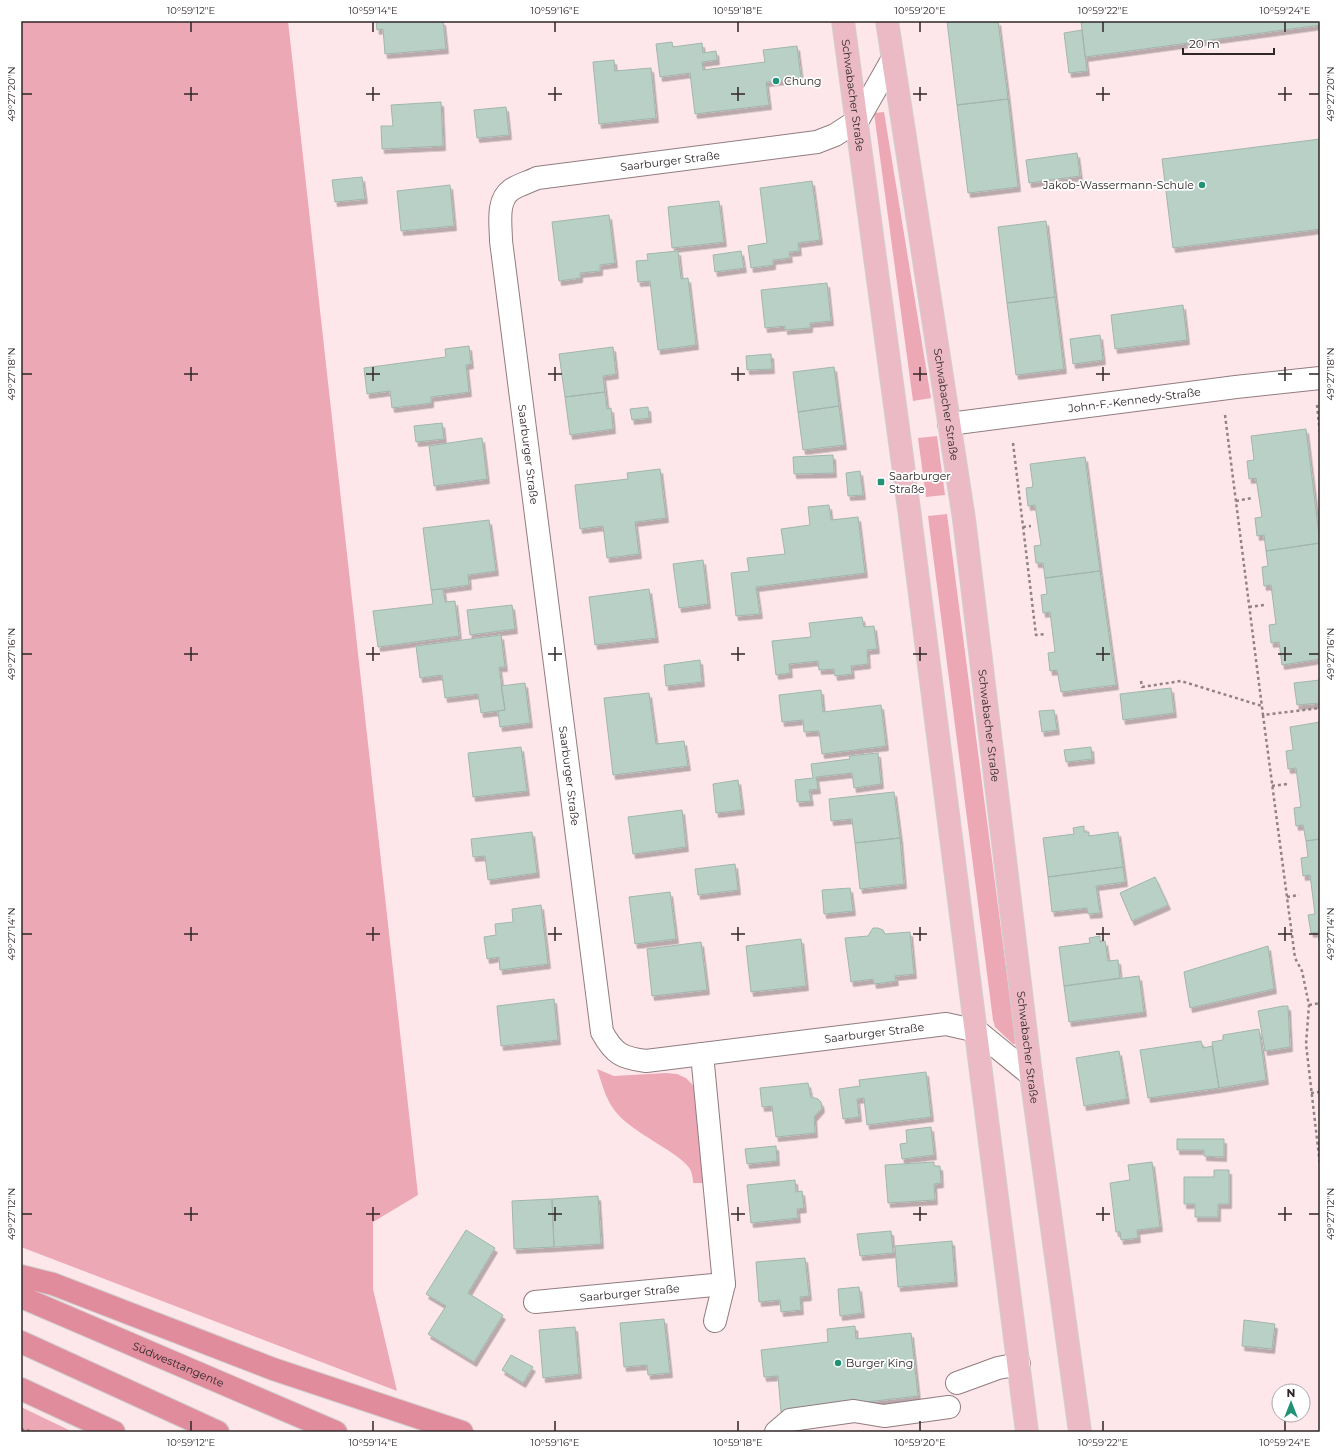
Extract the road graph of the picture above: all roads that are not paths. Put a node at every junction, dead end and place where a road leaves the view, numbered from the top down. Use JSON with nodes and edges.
{"nodes":[{"id":1,"x":843,"y":21,"type":"edge"},
{"id":2,"x":887,"y":21,"type":"edge"},
{"id":3,"x":892,"y":60,"type":"junction"},
{"id":4,"x":858,"y":120,"type":"junction"},
{"id":5,"x":1320,"y":378,"type":"edge"},
{"id":6,"x":949,"y":424,"type":"junction"},
{"id":7,"x":977,"y":1031,"type":"junction"},
{"id":8,"x":702,"y":1054,"type":"junction"},
{"id":9,"x":1031,"y":1075,"type":"junction"},
{"id":10,"x":21,"y":1276,"type":"edge"},
{"id":11,"x":724,"y":1284,"type":"junction"},
{"id":12,"x":21,"y":1297,"type":"edge"},
{"id":13,"x":535,"y":1302,"type":"dead end"},
{"id":14,"x":715,"y":1322,"type":"dead end"},
{"id":15,"x":21,"y":1342,"type":"edge"},
{"id":16,"x":1019,"y":1364,"type":"junction"},
{"id":17,"x":957,"y":1383,"type":"dead end"},
{"id":18,"x":21,"y":1388,"type":"edge"},
{"id":19,"x":949,"y":1407,"type":"dead end"},
{"id":20,"x":114,"y":1432,"type":"edge"},
{"id":21,"x":218,"y":1432,"type":"edge"},
{"id":22,"x":336,"y":1432,"type":"edge"},
{"id":23,"x":462,"y":1432,"type":"edge"},
{"id":24,"x":776,"y":1432,"type":"edge"},
{"id":25,"x":1027,"y":1432,"type":"edge"},
{"id":26,"x":1080,"y":1432,"type":"edge"}],
"edges":[{"from":1,"to":4,"type":"main road","name":"Schwabacher Straße"},
{"from":2,"to":3,"type":"main road","name":"Schwabacher Straße"},
{"from":3,"to":4,"type":"street","name":"Saarburger Straße"},
{"from":3,"to":6,"type":"main road","name":"Schwabacher Straße"},
{"from":4,"to":7,"type":"main road","name":"Schwabacher Straße"},
{"from":4,"to":8,"type":"street","name":"Saarburger Straße"},
{"from":5,"to":6,"type":"street","name":"John-F.-Kennedy-Straße"},
{"from":6,"to":9,"type":"main road","name":"Schwabacher Straße"},
{"from":7,"to":8,"type":"street","name":"Saarburger Straße"},
{"from":7,"to":9,"type":"street","name":"Saarburger Straße"},
{"from":7,"to":16,"type":"main road","name":"Schwabacher Straße"},
{"from":8,"to":11,"type":"street"},
{"from":9,"to":26,"type":"main road","name":"Schwabacher Straße"},
{"from":10,"to":23,"type":"highway"},
{"from":11,"to":13,"type":"street","name":"Saarburger Straße"},
{"from":11,"to":14,"type":"street"},
{"from":12,"to":22,"type":"highway","name":"Südwesttangente"},
{"from":15,"to":21,"type":"highway"},
{"from":16,"to":17,"type":"street"},
{"from":16,"to":25,"type":"main road","name":"Schwabacher Straße"},
{"from":18,"to":20,"type":"highway"},
{"from":19,"to":24,"type":"street"}]}
